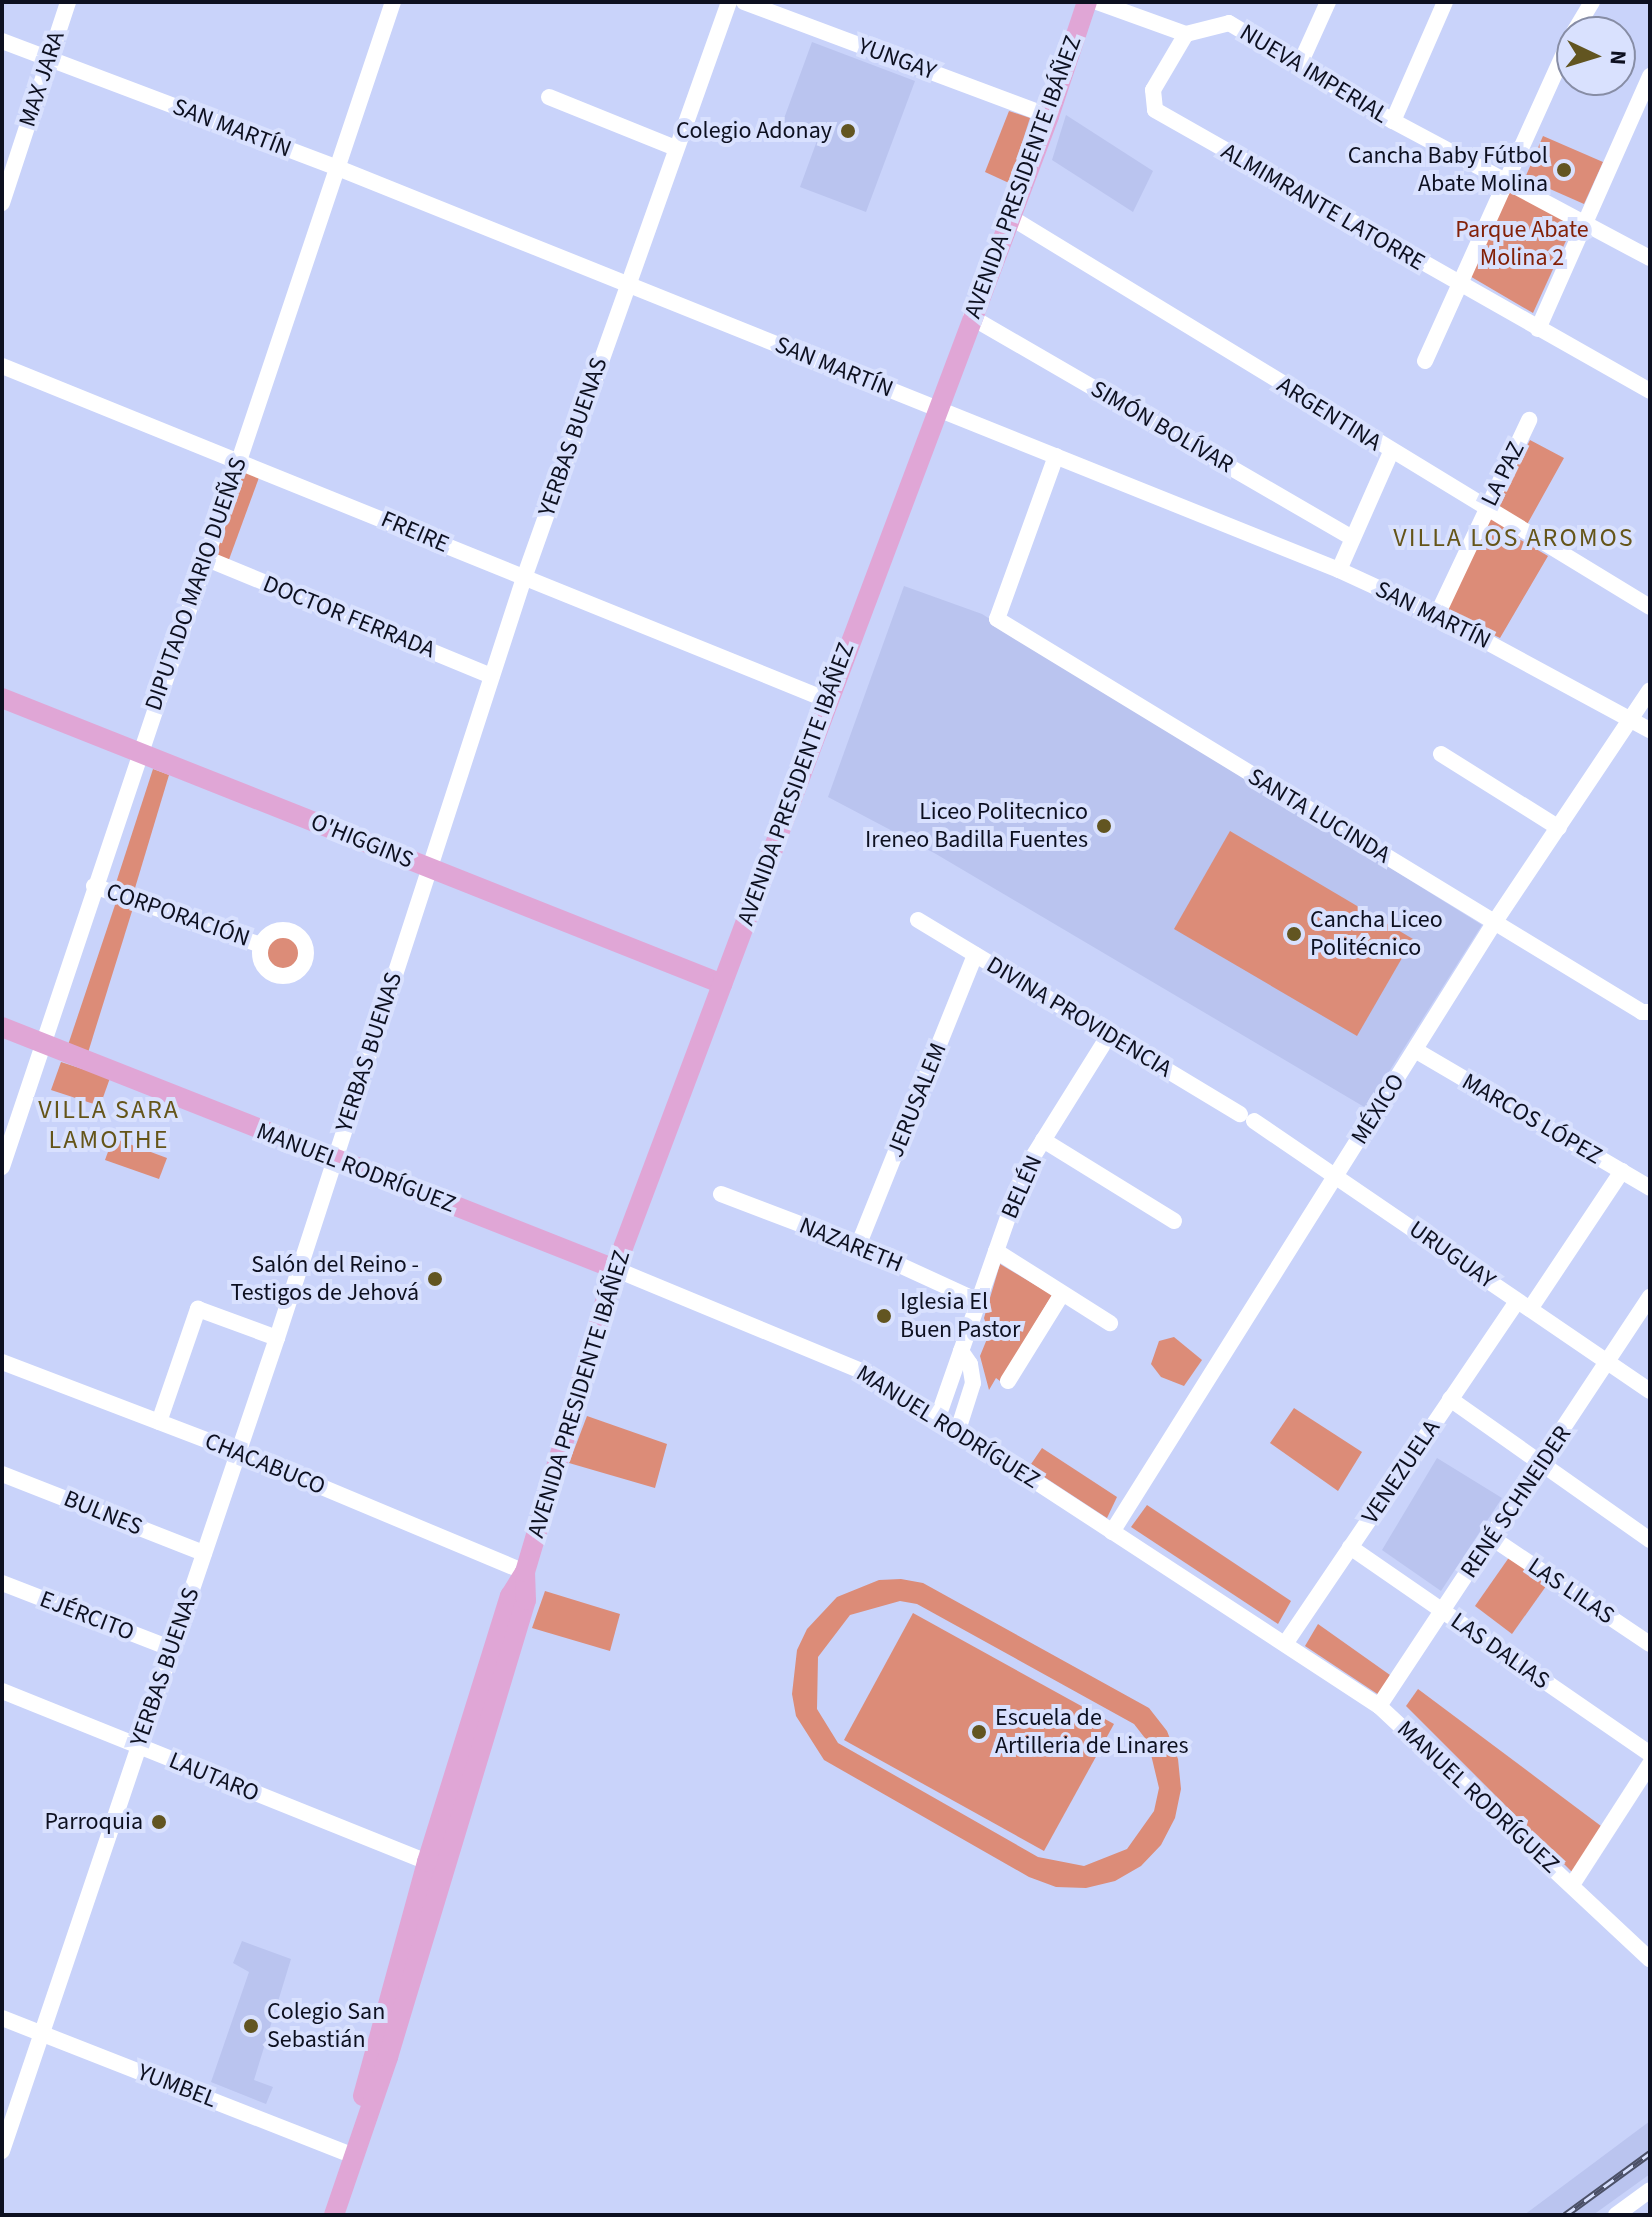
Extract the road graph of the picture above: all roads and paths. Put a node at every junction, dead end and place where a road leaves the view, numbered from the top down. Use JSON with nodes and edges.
{"nodes":[{"id":1,"x":68,"y":2,"type":"edge"},
{"id":2,"x":393,"y":2,"type":"edge"},
{"id":3,"x":729,"y":2,"type":"edge"},
{"id":4,"x":744,"y":2,"type":"edge"},
{"id":5,"x":1087,"y":2,"type":"edge"},
{"id":6,"x":1097,"y":2,"type":"edge"},
{"id":7,"x":1328,"y":2,"type":"edge"},
{"id":8,"x":1445,"y":2,"type":"edge"},
{"id":9,"x":1186,"y":34,"type":"junction"},
{"id":10,"x":2,"y":41,"type":"edge"},
{"id":11,"x":48,"y":59,"type":"junction"},
{"id":12,"x":1300,"y":64,"type":"junction"},
{"id":13,"x":1556,"y":70,"type":"edge"},
{"id":14,"x":1650,"y":76,"type":"edge"},
{"id":15,"x":549,"y":97,"type":"dead end"},
{"id":16,"x":1049,"y":116,"type":"junction"},
{"id":17,"x":1393,"y":121,"type":"junction"},
{"id":18,"x":675,"y":148,"type":"junction"},
{"id":19,"x":338,"y":168,"type":"junction"},
{"id":20,"x":1503,"y":181,"type":"junction"},
{"id":21,"x":2,"y":203,"type":"edge"},
{"id":22,"x":1010,"y":217,"type":"junction"},
{"id":23,"x":1586,"y":222,"type":"junction"},
{"id":24,"x":1650,"y":258,"type":"edge"},
{"id":25,"x":626,"y":284,"type":"junction"},
{"id":26,"x":1461,"y":286,"type":"junction"},
{"id":27,"x":971,"y":317,"type":"junction"},
{"id":28,"x":1538,"y":329,"type":"junction"},
{"id":29,"x":1425,"y":361,"type":"dead end"},
{"id":30,"x":2,"y":366,"type":"edge"},
{"id":31,"x":1650,"y":391,"type":"edge"},
{"id":32,"x":936,"y":408,"type":"junction"},
{"id":33,"x":1529,"y":420,"type":"dead end"},
{"id":34,"x":1391,"y":452,"type":"junction"},
{"id":35,"x":1056,"y":456,"type":"junction"},
{"id":36,"x":239,"y":459,"type":"junction"},
{"id":37,"x":1486,"y":511,"type":"junction"},
{"id":38,"x":1353,"y":538,"type":"junction"},
{"id":39,"x":205,"y":558,"type":"junction"},
{"id":40,"x":1339,"y":570,"type":"junction"},
{"id":41,"x":524,"y":578,"type":"junction"},
{"id":42,"x":1650,"y":607,"type":"edge"},
{"id":43,"x":1437,"y":615,"type":"junction"},
{"id":44,"x":492,"y":676,"type":"junction"},
{"id":45,"x":1650,"y":690,"type":"edge"},
{"id":46,"x":2,"y":698,"type":"edge"},
{"id":47,"x":827,"y":700,"type":"junction"},
{"id":48,"x":1632,"y":718,"type":"junction"},
{"id":49,"x":1650,"y":730,"type":"edge"},
{"id":50,"x":138,"y":752,"type":"junction"},
{"id":51,"x":1441,"y":754,"type":"dead end"},
{"id":52,"x":1559,"y":828,"type":"junction"},
{"id":53,"x":429,"y":868,"type":"junction"},
{"id":54,"x":94,"y":886,"type":"junction"},
{"id":55,"x":918,"y":920,"type":"dead end"},
{"id":56,"x":1494,"y":923,"type":"junction"},
{"id":57,"x":261,"y":945,"type":"dead end"},
{"id":58,"x":975,"y":955,"type":"junction"},
{"id":59,"x":722,"y":984,"type":"junction"},
{"id":60,"x":1646,"y":1012,"type":"edge"},
{"id":61,"x":2,"y":1027,"type":"edge"},
{"id":62,"x":1109,"y":1035,"type":"junction"},
{"id":63,"x":42,"y":1044,"type":"junction"},
{"id":64,"x":1415,"y":1050,"type":"junction"},
{"id":65,"x":1247,"y":1118,"type":"joint"},
{"id":66,"x":1043,"y":1140,"type":"junction"},
{"id":67,"x":334,"y":1160,"type":"junction"},
{"id":68,"x":2,"y":1167,"type":"edge"},
{"id":69,"x":1622,"y":1171,"type":"junction"},
{"id":70,"x":1337,"y":1175,"type":"junction"},
{"id":71,"x":1650,"y":1188,"type":"edge"},
{"id":72,"x":721,"y":1194,"type":"dead end"},
{"id":73,"x":1174,"y":1221,"type":"dead end"},
{"id":74,"x":858,"y":1246,"type":"junction"},
{"id":75,"x":996,"y":1251,"type":"junction"},
{"id":76,"x":615,"y":1269,"type":"junction"},
{"id":77,"x":1062,"y":1294,"type":"junction"},
{"id":78,"x":1650,"y":1297,"type":"edge"},
{"id":79,"x":978,"y":1301,"type":"junction"},
{"id":80,"x":1523,"y":1305,"type":"junction"},
{"id":81,"x":1110,"y":1323,"type":"dead end"},
{"id":82,"x":277,"y":1338,"type":"junction"},
{"id":83,"x":961,"y":1351,"type":"junction"},
{"id":84,"x":2,"y":1362,"type":"edge"},
{"id":85,"x":1609,"y":1364,"type":"junction"},
{"id":86,"x":1008,"y":1381,"type":"dead end"},
{"id":87,"x":1650,"y":1391,"type":"edge"},
{"id":88,"x":1450,"y":1399,"type":"junction"},
{"id":89,"x":938,"y":1417,"type":"junction"},
{"id":90,"x":159,"y":1422,"type":"junction"},
{"id":91,"x":958,"y":1430,"type":"junction"},
{"id":92,"x":238,"y":1452,"type":"junction"},
{"id":93,"x":1541,"y":1465,"type":"junction"},
{"id":94,"x":2,"y":1474,"type":"edge"},
{"id":95,"x":1112,"y":1532,"type":"junction"},
{"id":96,"x":1492,"y":1538,"type":"junction"},
{"id":97,"x":1650,"y":1540,"type":"edge"},
{"id":98,"x":1350,"y":1547,"type":"junction"},
{"id":99,"x":204,"y":1553,"type":"junction"},
{"id":100,"x":525,"y":1572,"type":"junction"},
{"id":101,"x":2,"y":1583,"type":"edge"},
{"id":102,"x":1443,"y":1611,"type":"junction"},
{"id":103,"x":1285,"y":1644,"type":"junction"},
{"id":104,"x":1650,"y":1644,"type":"edge"},
{"id":105,"x":172,"y":1649,"type":"junction"},
{"id":106,"x":2,"y":1691,"type":"edge"},
{"id":107,"x":1379,"y":1706,"type":"junction"},
{"id":108,"x":139,"y":1746,"type":"junction"},
{"id":109,"x":1650,"y":1754,"type":"edge"},
{"id":110,"x":1650,"y":1764,"type":"edge"},
{"id":111,"x":437,"y":1862,"type":"junction"},
{"id":112,"x":1572,"y":1885,"type":"junction"},
{"id":113,"x":1650,"y":1960,"type":"edge"},
{"id":114,"x":2,"y":2018,"type":"edge"},
{"id":115,"x":41,"y":2034,"type":"junction"},
{"id":116,"x":2,"y":2151,"type":"edge"},
{"id":117,"x":352,"y":2155,"type":"junction"},
{"id":118,"x":1650,"y":2190,"type":"edge"},
{"id":119,"x":334,"y":2215,"type":"edge"},
{"id":120,"x":1616,"y":2215,"type":"edge"}],
"edges":[{"from":1,"to":11,"type":"street","name":"MAX JARA"},
{"from":2,"to":19,"type":"street","name":"DIPUTADO MARIO DUEÑAS"},
{"from":3,"to":18,"type":"street","name":"YERBAS BUENAS"},
{"from":4,"to":16,"type":"street","name":"YUNGAY"},
{"from":5,"to":16,"type":"main road","name":"AVENIDA PRESIDENTE IBÁÑEZ"},
{"from":6,"to":9,"type":"street"},
{"from":7,"to":12,"type":"street"},
{"from":8,"to":17,"type":"street"},
{"from":9,"to":12,"type":"street","name":"NUEVA IMPERIAL"},
{"from":9,"to":26,"type":"street","name":"ALMIMRANTE LATORRE"},
{"from":10,"to":11,"type":"street","name":"SAN MARTÍN"},
{"from":11,"to":19,"type":"street","name":"SAN MARTÍN"},
{"from":11,"to":21,"type":"street","name":"MAX JARA"},
{"from":12,"to":17,"type":"street","name":"NUEVA IMPERIAL"},
{"from":13,"to":20,"type":"street"},
{"from":14,"to":23,"type":"street"},
{"from":15,"to":18,"type":"street"},
{"from":16,"to":22,"type":"main road","name":"AVENIDA PRESIDENTE IBÁÑEZ"},
{"from":17,"to":20,"type":"street","name":"NUEVA IMPERIAL"},
{"from":18,"to":25,"type":"street","name":"YERBAS BUENAS"},
{"from":19,"to":25,"type":"street","name":"SAN MARTÍN"},
{"from":19,"to":36,"type":"street","name":"DIPUTADO MARIO DUEÑAS"},
{"from":20,"to":23,"type":"street","name":"NUEVA IMPERIAL"},
{"from":20,"to":26,"type":"street"},
{"from":22,"to":27,"type":"main road","name":"AVENIDA PRESIDENTE IBÁÑEZ"},
{"from":22,"to":34,"type":"street","name":"ARGENTINA"},
{"from":23,"to":24,"type":"street","name":"NUEVA IMPERIAL"},
{"from":23,"to":28,"type":"street"},
{"from":25,"to":32,"type":"street","name":"SAN MARTÍN"},
{"from":25,"to":41,"type":"street","name":"YERBAS BUENAS"},
{"from":26,"to":28,"type":"street","name":"ALMIMRANTE LATORRE"},
{"from":26,"to":29,"type":"street"},
{"from":27,"to":32,"type":"main road","name":"AVENIDA PRESIDENTE IBÁÑEZ"},
{"from":27,"to":38,"type":"street","name":"SIMÓN BOLÍVAR"},
{"from":28,"to":31,"type":"street","name":"ALMIMRANTE LATORRE"},
{"from":30,"to":36,"type":"street","name":"FREIRE"},
{"from":32,"to":35,"type":"street","name":"SAN MARTÍN"},
{"from":32,"to":47,"type":"main road","name":"AVENIDA PRESIDENTE IBÁÑEZ"},
{"from":33,"to":37,"type":"street","name":"LA PAZ"},
{"from":34,"to":37,"type":"street","name":"ARGENTINA"},
{"from":34,"to":38,"type":"street"},
{"from":35,"to":40,"type":"street","name":"SAN MARTÍN"},
{"from":35,"to":56,"type":"street","name":"SANTA LUCINDA"},
{"from":36,"to":39,"type":"street","name":"DIPUTADO MARIO DUEÑAS"},
{"from":36,"to":41,"type":"street","name":"FREIRE"},
{"from":37,"to":42,"type":"street","name":"ARGENTINA"},
{"from":37,"to":43,"type":"street","name":"LA PAZ"},
{"from":38,"to":40,"type":"street"},
{"from":39,"to":44,"type":"street","name":"DOCTOR FERRADA"},
{"from":39,"to":50,"type":"street","name":"DIPUTADO MARIO DUEÑAS"},
{"from":40,"to":43,"type":"street","name":"SAN MARTÍN"},
{"from":41,"to":44,"type":"street","name":"YERBAS BUENAS"},
{"from":41,"to":47,"type":"street","name":"FREIRE"},
{"from":43,"to":48,"type":"street","name":"SAN MARTÍN"},
{"from":44,"to":53,"type":"street","name":"YERBAS BUENAS"},
{"from":45,"to":48,"type":"street","name":"MÉXICO"},
{"from":46,"to":50,"type":"main road","name":"O'HIGGINS"},
{"from":47,"to":59,"type":"main road","name":"AVENIDA PRESIDENTE IBÁÑEZ"},
{"from":48,"to":49,"type":"street","name":"SAN MARTÍN"},
{"from":48,"to":52,"type":"street","name":"MÉXICO"},
{"from":50,"to":53,"type":"main road","name":"O'HIGGINS"},
{"from":50,"to":54,"type":"street","name":"DIPUTADO MARIO DUEÑAS"},
{"from":51,"to":52,"type":"street"},
{"from":52,"to":56,"type":"street","name":"MÉXICO"},
{"from":53,"to":59,"type":"main road","name":"O'HIGGINS"},
{"from":53,"to":67,"type":"street","name":"YERBAS BUENAS"},
{"from":54,"to":57,"type":"street","name":"CORPORACIÓN"},
{"from":54,"to":63,"type":"street","name":"DIPUTADO MARIO DUEÑAS"},
{"from":55,"to":58,"type":"street","name":"DIVINA PROVIDENCIA"},
{"from":56,"to":60,"type":"street","name":"SANTA LUCINDA"},
{"from":56,"to":64,"type":"street","name":"MÉXICO"},
{"from":58,"to":62,"type":"street","name":"DIVINA PROVIDENCIA"},
{"from":58,"to":74,"type":"street","name":"JERUSALEM"},
{"from":59,"to":76,"type":"main road","name":"AVENIDA PRESIDENTE IBÁÑEZ"},
{"from":61,"to":63,"type":"main road","name":"MANUEL RODRÍGUEZ"},
{"from":62,"to":65,"type":"street","name":"DIVINA PROVIDENCIA"},
{"from":62,"to":66,"type":"street","name":"BELÉN"},
{"from":63,"to":67,"type":"main road","name":"MANUEL RODRÍGUEZ"},
{"from":63,"to":68,"type":"street","name":"DIPUTADO MARIO DUEÑAS"},
{"from":64,"to":69,"type":"street","name":"MARCOS LÓPEZ"},
{"from":64,"to":70,"type":"street","name":"MÉXICO"},
{"from":65,"to":70,"type":"street","name":"URUGUAY"},
{"from":66,"to":73,"type":"street"},
{"from":66,"to":75,"type":"street","name":"BELÉN"},
{"from":67,"to":76,"type":"main road","name":"MANUEL RODRÍGUEZ"},
{"from":67,"to":82,"type":"street","name":"YERBAS BUENAS"},
{"from":69,"to":71,"type":"street","name":"MARCOS LÓPEZ"},
{"from":69,"to":80,"type":"street","name":"VENEZUELA"},
{"from":70,"to":80,"type":"street","name":"URUGUAY"},
{"from":70,"to":95,"type":"street","name":"MÉXICO"},
{"from":72,"to":74,"type":"street","name":"NAZARETH"},
{"from":74,"to":79,"type":"street","name":"NAZARETH"},
{"from":75,"to":77,"type":"street"},
{"from":75,"to":79,"type":"street","name":"BELÉN"},
{"from":76,"to":89,"type":"street","name":"MANUEL RODRÍGUEZ"},
{"from":76,"to":100,"type":"main road","name":"AVENIDA PRESIDENTE IBÁÑEZ"},
{"from":77,"to":81,"type":"street"},
{"from":77,"to":86,"type":"street"},
{"from":78,"to":85,"type":"street","name":"RENÉ SCHNEIDER"},
{"from":79,"to":83,"type":"street","name":"BELÉN"},
{"from":80,"to":85,"type":"street","name":"URUGUAY"},
{"from":80,"to":88,"type":"street","name":"VENEZUELA"},
{"from":82,"to":90,"type":"street"},
{"from":82,"to":92,"type":"street","name":"YERBAS BUENAS"},
{"from":83,"to":89,"type":"street","name":"BELÉN"},
{"from":83,"to":91,"type":"street"},
{"from":84,"to":90,"type":"street","name":"CHACABUCO"},
{"from":85,"to":87,"type":"street","name":"URUGUAY"},
{"from":85,"to":93,"type":"street","name":"RENÉ SCHNEIDER"},
{"from":88,"to":93,"type":"street"},
{"from":88,"to":98,"type":"street","name":"VENEZUELA"},
{"from":89,"to":91,"type":"street","name":"MANUEL RODRÍGUEZ"},
{"from":90,"to":92,"type":"street","name":"CHACABUCO"},
{"from":91,"to":95,"type":"street","name":"MANUEL RODRÍGUEZ"},
{"from":92,"to":99,"type":"street","name":"YERBAS BUENAS"},
{"from":92,"to":100,"type":"street","name":"CHACABUCO"},
{"from":93,"to":96,"type":"street","name":"RENÉ SCHNEIDER"},
{"from":93,"to":97,"type":"street"},
{"from":94,"to":99,"type":"street","name":"BULNES"},
{"from":95,"to":103,"type":"street","name":"MANUEL RODRÍGUEZ"},
{"from":96,"to":102,"type":"street","name":"RENÉ SCHNEIDER"},
{"from":96,"to":104,"type":"street","name":"LAS LILAS"},
{"from":98,"to":102,"type":"street","name":"LAS DALIAS"},
{"from":98,"to":103,"type":"street","name":"VENEZUELA"},
{"from":99,"to":105,"type":"street","name":"YERBAS BUENAS"},
{"from":100,"to":111,"type":"main road","name":"AVENIDA PRESIDENTE IBÁÑEZ"},
{"from":101,"to":105,"type":"street","name":"EJÉRCITO"},
{"from":102,"to":107,"type":"street","name":"RENÉ SCHNEIDER"},
{"from":102,"to":109,"type":"street","name":"LAS DALIAS"},
{"from":103,"to":107,"type":"street","name":"MANUEL RODRÍGUEZ"},
{"from":105,"to":108,"type":"street","name":"YERBAS BUENAS"},
{"from":106,"to":108,"type":"street","name":"LAUTARO"},
{"from":107,"to":112,"type":"street","name":"MANUEL RODRÍGUEZ"},
{"from":108,"to":111,"type":"street","name":"LAUTARO"},
{"from":108,"to":115,"type":"street","name":"YERBAS BUENAS"},
{"from":110,"to":112,"type":"street"},
{"from":111,"to":117,"type":"main road","name":"AVENIDA PRESIDENTE IBÁÑEZ"},
{"from":112,"to":113,"type":"street","name":"MANUEL RODRÍGUEZ"},
{"from":114,"to":115,"type":"street","name":"YUMBEL"},
{"from":115,"to":116,"type":"street","name":"YERBAS BUENAS"},
{"from":115,"to":117,"type":"street","name":"YUMBEL"},
{"from":117,"to":119,"type":"main road","name":"AVENIDA PRESIDENTE IBÁÑEZ"},
{"from":118,"to":120,"type":"street"}]}
